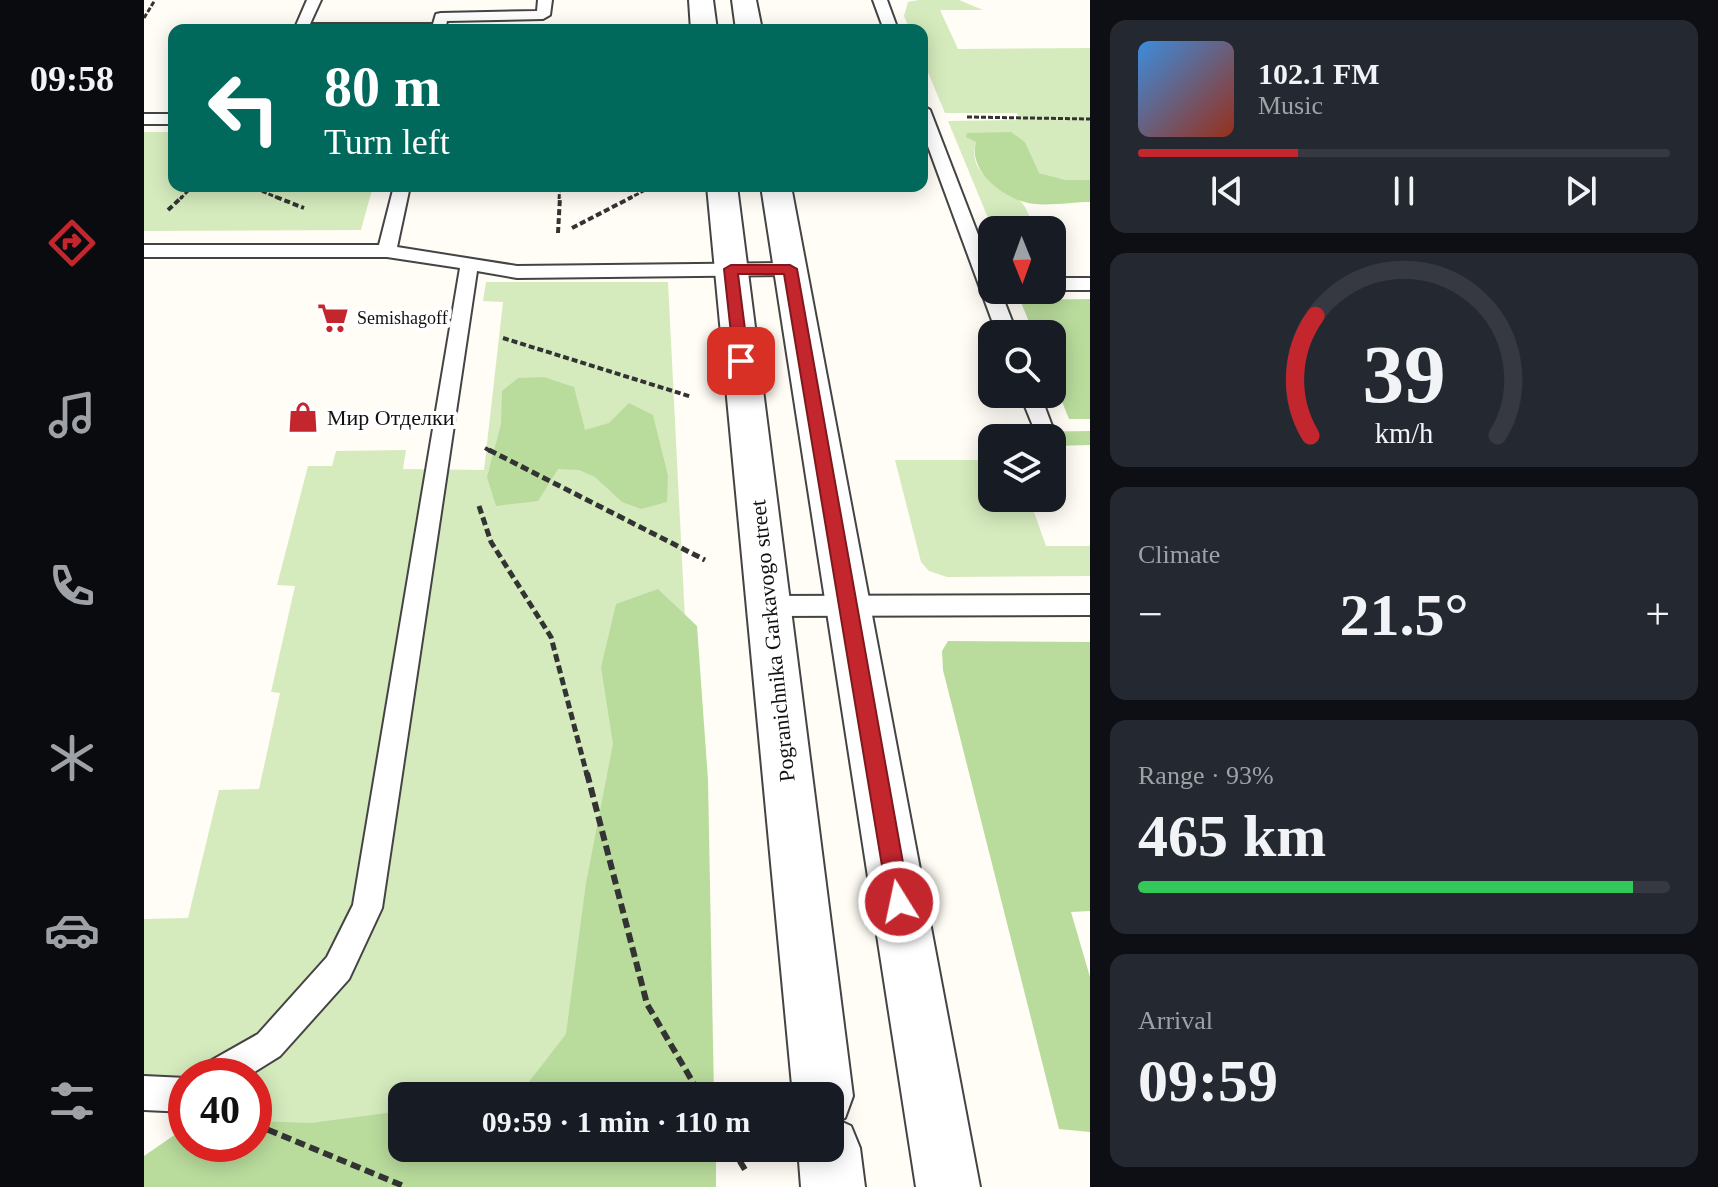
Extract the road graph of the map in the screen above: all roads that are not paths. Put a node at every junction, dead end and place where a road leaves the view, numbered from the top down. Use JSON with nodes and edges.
{"nodes":[{"id":1,"x":314,"y":0,"type":"edge"},
{"id":2,"x":545,"y":0,"type":"edge"},
{"id":3,"x":701,"y":0,"type":"edge"},
{"id":4,"x":744,"y":0,"type":"edge"},
{"id":5,"x":880,"y":0,"type":"edge"},
{"id":6,"x":303,"y":24,"type":"edge"},
{"id":7,"x":439,"y":24,"type":"edge"},
{"id":8,"x":703,"y":24,"type":"edge"},
{"id":9,"x":748,"y":24,"type":"edge"},
{"id":10,"x":889,"y":24,"type":"edge"},
{"id":11,"x":144,"y":119,"type":"edge"},
{"id":12,"x":168,"y":119,"type":"edge"},
{"id":13,"x":928,"y":125,"type":"edge"},
{"id":14,"x":401,"y":192,"type":"edge"},
{"id":15,"x":723,"y":192,"type":"edge"},
{"id":16,"x":777,"y":192,"type":"edge"},
{"id":17,"x":144,"y":251,"type":"edge"},
{"id":18,"x":387,"y":251,"type":"junction"},
{"id":19,"x":978,"y":254,"type":"edge"},
{"id":20,"x":469,"y":267,"type":"junction"},
{"id":21,"x":731,"y":269,"type":"junction"},
{"id":22,"x":790,"y":269,"type":"junction"},
{"id":23,"x":1066,"y":284,"type":"edge"},
{"id":24,"x":1090,"y":284,"type":"edge"},
{"id":25,"x":1090,"y":605,"type":"edge"},
{"id":26,"x":768,"y":606,"type":"junction"},
{"id":27,"x":848,"y":606,"type":"junction"},
{"id":28,"x":247,"y":1058,"type":"edge"},
{"id":29,"x":821,"y":1082,"type":"edge"},
{"id":30,"x":144,"y":1093,"type":"edge"},
{"id":31,"x":168,"y":1094,"type":"edge"},
{"id":32,"x":830,"y":1162,"type":"edge"},
{"id":33,"x":833,"y":1187,"type":"edge"},
{"id":34,"x":948,"y":1187,"type":"edge"}],
"edges":[{"from":1,"to":6,"type":"lane"},
{"from":2,"to":7,"type":"lane"},
{"from":3,"to":8,"type":"street"},
{"from":4,"to":9,"type":"street"},
{"from":5,"to":10,"type":"lane"},
{"from":11,"to":12,"type":"lane"},
{"from":13,"to":19,"type":"lane"},
{"from":14,"to":18,"type":"lane"},
{"from":15,"to":21,"type":"street","name":"Pogranichnika Garkavogo street"},
{"from":16,"to":22,"type":"street"},
{"from":17,"to":18,"type":"lane"},
{"from":18,"to":20,"type":"lane"},
{"from":20,"to":21,"type":"lane"},
{"from":20,"to":28,"type":"lane"},
{"from":21,"to":22,"type":"lane"},
{"from":21,"to":26,"type":"street","name":"Pogranichnika Garkavogo street"},
{"from":22,"to":27,"type":"street"},
{"from":23,"to":24,"type":"lane"},
{"from":25,"to":27,"type":"lane"},
{"from":26,"to":27,"type":"lane"},
{"from":26,"to":29,"type":"street","name":"Pogranichnika Garkavogo street"},
{"from":27,"to":34,"type":"street"},
{"from":30,"to":31,"type":"lane"},
{"from":32,"to":33,"type":"street"}]}
